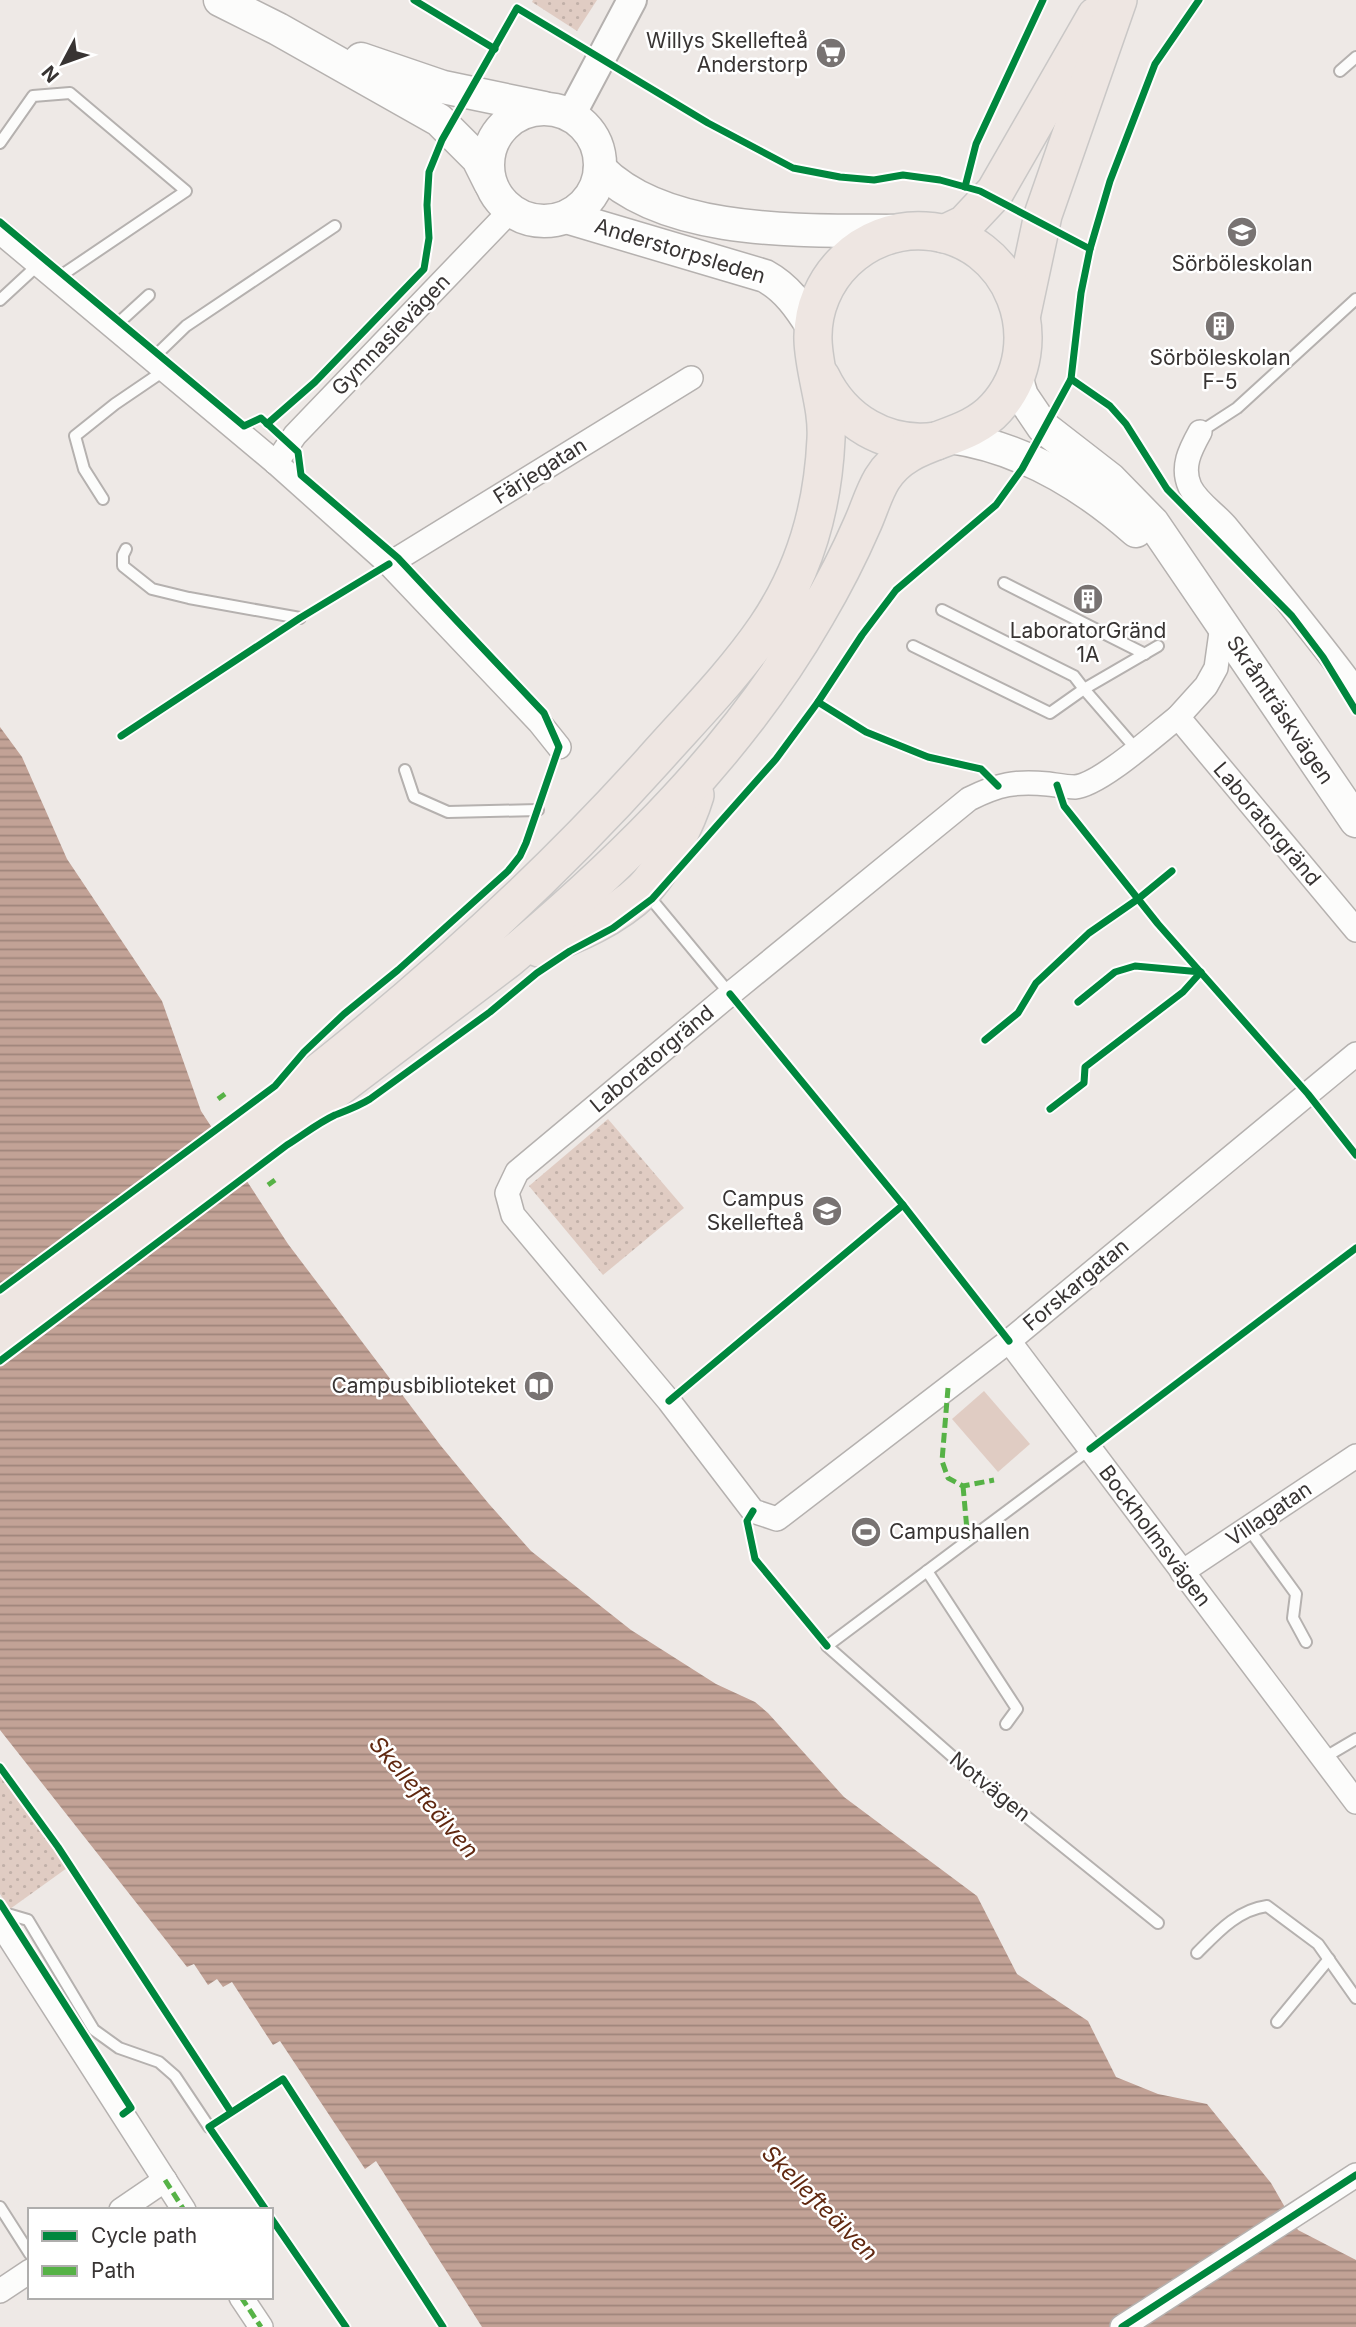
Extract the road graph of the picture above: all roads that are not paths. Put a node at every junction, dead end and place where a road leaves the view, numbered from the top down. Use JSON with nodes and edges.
{"nodes":[{"id":1,"x":220,"y":0,"type":"edge"},
{"id":2,"x":632,"y":0,"type":"edge"},
{"id":3,"x":1106,"y":0,"type":"edge"},
{"id":4,"x":1118,"y":0,"type":"edge"},
{"id":5,"x":278,"y":29,"type":"junction"},
{"id":6,"x":1356,"y":57,"type":"edge"},
{"id":7,"x":1340,"y":71,"type":"dead end"},
{"id":8,"x":564,"y":113,"type":"junction"},
{"id":9,"x":0,"y":143,"type":"edge"},
{"id":10,"x":600,"y":169,"type":"junction"},
{"id":11,"x":502,"y":199,"type":"junction"},
{"id":12,"x":566,"y":217,"type":"junction"},
{"id":13,"x":335,"y":226,"type":"dead end"},
{"id":14,"x":905,"y":231,"type":"junction"},
{"id":15,"x":0,"y":232,"type":"edge"},
{"id":16,"x":944,"y":234,"type":"junction"},
{"id":17,"x":47,"y":271,"type":"junction"},
{"id":18,"x":149,"y":295,"type":"dead end"},
{"id":19,"x":1356,"y":299,"type":"edge"},
{"id":20,"x":0,"y":300,"type":"edge"},
{"id":21,"x":1022,"y":313,"type":"junction"},
{"id":22,"x":114,"y":327,"type":"junction"},
{"id":23,"x":813,"y":337,"type":"junction"},
{"id":24,"x":159,"y":364,"type":"junction"},
{"id":25,"x":1016,"y":377,"type":"junction"},
{"id":26,"x":691,"y":378,"type":"dead end"},
{"id":27,"x":1200,"y":432,"type":"joint"},
{"id":28,"x":946,"y":439,"type":"junction"},
{"id":29,"x":276,"y":463,"type":"junction"},
{"id":30,"x":103,"y":499,"type":"dead end"},
{"id":31,"x":126,"y":549,"type":"dead end"},
{"id":32,"x":389,"y":564,"type":"junction"},
{"id":33,"x":1004,"y":583,"type":"dead end"},
{"id":34,"x":1205,"y":599,"type":"junction"},
{"id":35,"x":942,"y":610,"type":"dead end"},
{"id":36,"x":300,"y":618,"type":"dead end"},
{"id":37,"x":1222,"y":625,"type":"junction"},
{"id":38,"x":913,"y":646,"type":"dead end"},
{"id":39,"x":1158,"y":646,"type":"dead end"},
{"id":40,"x":1145,"y":654,"type":"junction"},
{"id":41,"x":1084,"y":689,"type":"junction"},
{"id":42,"x":1356,"y":690,"type":"edge"},
{"id":43,"x":1178,"y":717,"type":"junction"},
{"id":44,"x":559,"y":747,"type":"dead end"},
{"id":45,"x":1136,"y":749,"type":"junction"},
{"id":46,"x":405,"y":770,"type":"dead end"},
{"id":47,"x":703,"y":771,"type":"junction"},
{"id":48,"x":538,"y":810,"type":"dead end"},
{"id":49,"x":1356,"y":821,"type":"edge"},
{"id":50,"x":644,"y":889,"type":"junction"},
{"id":51,"x":1356,"y":930,"type":"edge"},
{"id":52,"x":508,"y":959,"type":"junction"},
{"id":53,"x":730,"y":994,"type":"junction"},
{"id":54,"x":1356,"y":1055,"type":"edge"},
{"id":55,"x":270,"y":1124,"type":"junction"},
{"id":56,"x":0,"y":1310,"type":"edge"},
{"id":57,"x":1009,"y":1341,"type":"junction"},
{"id":58,"x":0,"y":1343,"type":"edge"},
{"id":59,"x":1090,"y":1449,"type":"junction"},
{"id":60,"x":1356,"y":1456,"type":"edge"},
{"id":61,"x":753,"y":1511,"type":"joint"},
{"id":62,"x":1248,"y":1528,"type":"junction"},
{"id":63,"x":928,"y":1571,"type":"junction"},
{"id":64,"x":1182,"y":1572,"type":"junction"},
{"id":65,"x":1306,"y":1642,"type":"dead end"},
{"id":66,"x":1006,"y":1724,"type":"dead end"},
{"id":67,"x":1356,"y":1740,"type":"edge"},
{"id":68,"x":1322,"y":1759,"type":"junction"},
{"id":69,"x":1356,"y":1802,"type":"edge"},
{"id":70,"x":0,"y":1917,"type":"edge"},
{"id":71,"x":0,"y":1923,"type":"edge"},
{"id":72,"x":1158,"y":1923,"type":"dead end"},
{"id":73,"x":1197,"y":1953,"type":"dead end"},
{"id":74,"x":1329,"y":1959,"type":"junction"},
{"id":75,"x":1356,"y":1998,"type":"edge"},
{"id":76,"x":1277,"y":2022,"type":"dead end"},
{"id":77,"x":209,"y":2127,"type":"dead end"},
{"id":78,"x":1356,"y":2175,"type":"edge"},
{"id":79,"x":165,"y":2180,"type":"junction"},
{"id":80,"x":0,"y":2207,"type":"edge"},
{"id":81,"x":124,"y":2208,"type":"edge"},
{"id":82,"x":183,"y":2208,"type":"edge"},
{"id":83,"x":28,"y":2251,"type":"edge"},
{"id":84,"x":28,"y":2273,"type":"edge"},
{"id":85,"x":0,"y":2291,"type":"edge"},
{"id":86,"x":242,"y":2299,"type":"edge"},
{"id":87,"x":261,"y":2327,"type":"edge"},
{"id":88,"x":1122,"y":2327,"type":"edge"}],
"edges":[{"from":1,"to":5,"type":"main road"},
{"from":2,"to":8,"type":"street"},
{"from":3,"to":16,"type":"highway"},
{"from":4,"to":21,"type":"highway"},
{"from":5,"to":8,"type":"main road"},
{"from":5,"to":11,"type":"main road"},
{"from":6,"to":7,"type":"lane"},
{"from":8,"to":10,"type":"main road"},
{"from":8,"to":11,"type":"main road"},
{"from":9,"to":17,"type":"lane"},
{"from":10,"to":12,"type":"main road"},
{"from":10,"to":14,"type":"main road","name":"Anderstorpsleden"},
{"from":11,"to":12,"type":"main road","name":"Anderstorpsleden"},
{"from":11,"to":29,"type":"street","name":"Gymnasievägen"},
{"from":12,"to":23,"type":"main road","name":"Anderstorpsleden"},
{"from":13,"to":24,"type":"lane"},
{"from":14,"to":16,"type":"highway"},
{"from":14,"to":23,"type":"highway"},
{"from":15,"to":17,"type":"street"},
{"from":16,"to":21,"type":"highway"},
{"from":17,"to":20,"type":"lane"},
{"from":17,"to":22,"type":"street"},
{"from":18,"to":22,"type":"lane"},
{"from":19,"to":27,"type":"lane"},
{"from":21,"to":25,"type":"highway"},
{"from":22,"to":24,"type":"street"},
{"from":23,"to":28,"type":"highway"},
{"from":23,"to":55,"type":"highway"},
{"from":24,"to":29,"type":"street"},
{"from":24,"to":30,"type":"lane"},
{"from":25,"to":28,"type":"highway"},
{"from":25,"to":34,"type":"main road","name":"Skråmträskvägen"},
{"from":26,"to":32,"type":"street","name":"Färjegatan"},
{"from":27,"to":42,"type":"street"},
{"from":28,"to":34,"type":"main road","name":"Skråmträskvägen"},
{"from":28,"to":47,"type":"highway"},
{"from":29,"to":32,"type":"street"},
{"from":31,"to":36,"type":"lane"},
{"from":32,"to":44,"type":"street"},
{"from":33,"to":40,"type":"lane"},
{"from":34,"to":37,"type":"main road","name":"Skråmträskvägen"},
{"from":35,"to":41,"type":"lane"},
{"from":37,"to":43,"type":"street","name":"Laboratorgränd"},
{"from":37,"to":49,"type":"main road","name":"Skråmträskvägen"},
{"from":38,"to":41,"type":"lane"},
{"from":39,"to":40,"type":"lane"},
{"from":40,"to":41,"type":"lane"},
{"from":41,"to":45,"type":"lane"},
{"from":43,"to":45,"type":"street","name":"Laboratorgränd"},
{"from":43,"to":51,"type":"street","name":"Laboratorgränd"},
{"from":45,"to":53,"type":"street","name":"Laboratorgränd"},
{"from":46,"to":48,"type":"lane"},
{"from":47,"to":50,"type":"highway"},
{"from":47,"to":52,"type":"highway"},
{"from":50,"to":52,"type":"highway"},
{"from":50,"to":53,"type":"lane"},
{"from":52,"to":55,"type":"highway"},
{"from":53,"to":61,"type":"street","name":"Laboratorgränd"},
{"from":54,"to":57,"type":"street","name":"Forskargatan"},
{"from":55,"to":56,"type":"highway"},
{"from":55,"to":58,"type":"highway"},
{"from":57,"to":59,"type":"street","name":"Bockholmsvägen"},
{"from":57,"to":61,"type":"street","name":"Forskargatan"},
{"from":59,"to":63,"type":"lane"},
{"from":59,"to":64,"type":"street","name":"Bockholmsvägen"},
{"from":60,"to":62,"type":"street","name":"Villagatan"},
{"from":62,"to":64,"type":"street","name":"Villagatan"},
{"from":62,"to":65,"type":"lane"},
{"from":63,"to":66,"type":"lane"},
{"from":63,"to":72,"type":"lane","name":"Notvägen"},
{"from":64,"to":68,"type":"street","name":"Bockholmsvägen"},
{"from":67,"to":68,"type":"lane"},
{"from":68,"to":69,"type":"street","name":"Bockholmsvägen"},
{"from":70,"to":77,"type":"lane"},
{"from":71,"to":79,"type":"street"},
{"from":73,"to":74,"type":"lane"},
{"from":74,"to":75,"type":"lane"},
{"from":74,"to":76,"type":"lane"},
{"from":78,"to":88,"type":"street"},
{"from":79,"to":81,"type":"street"},
{"from":79,"to":82,"type":"street"},
{"from":80,"to":83,"type":"lane"},
{"from":84,"to":85,"type":"street"},
{"from":86,"to":87,"type":"street"}]}
